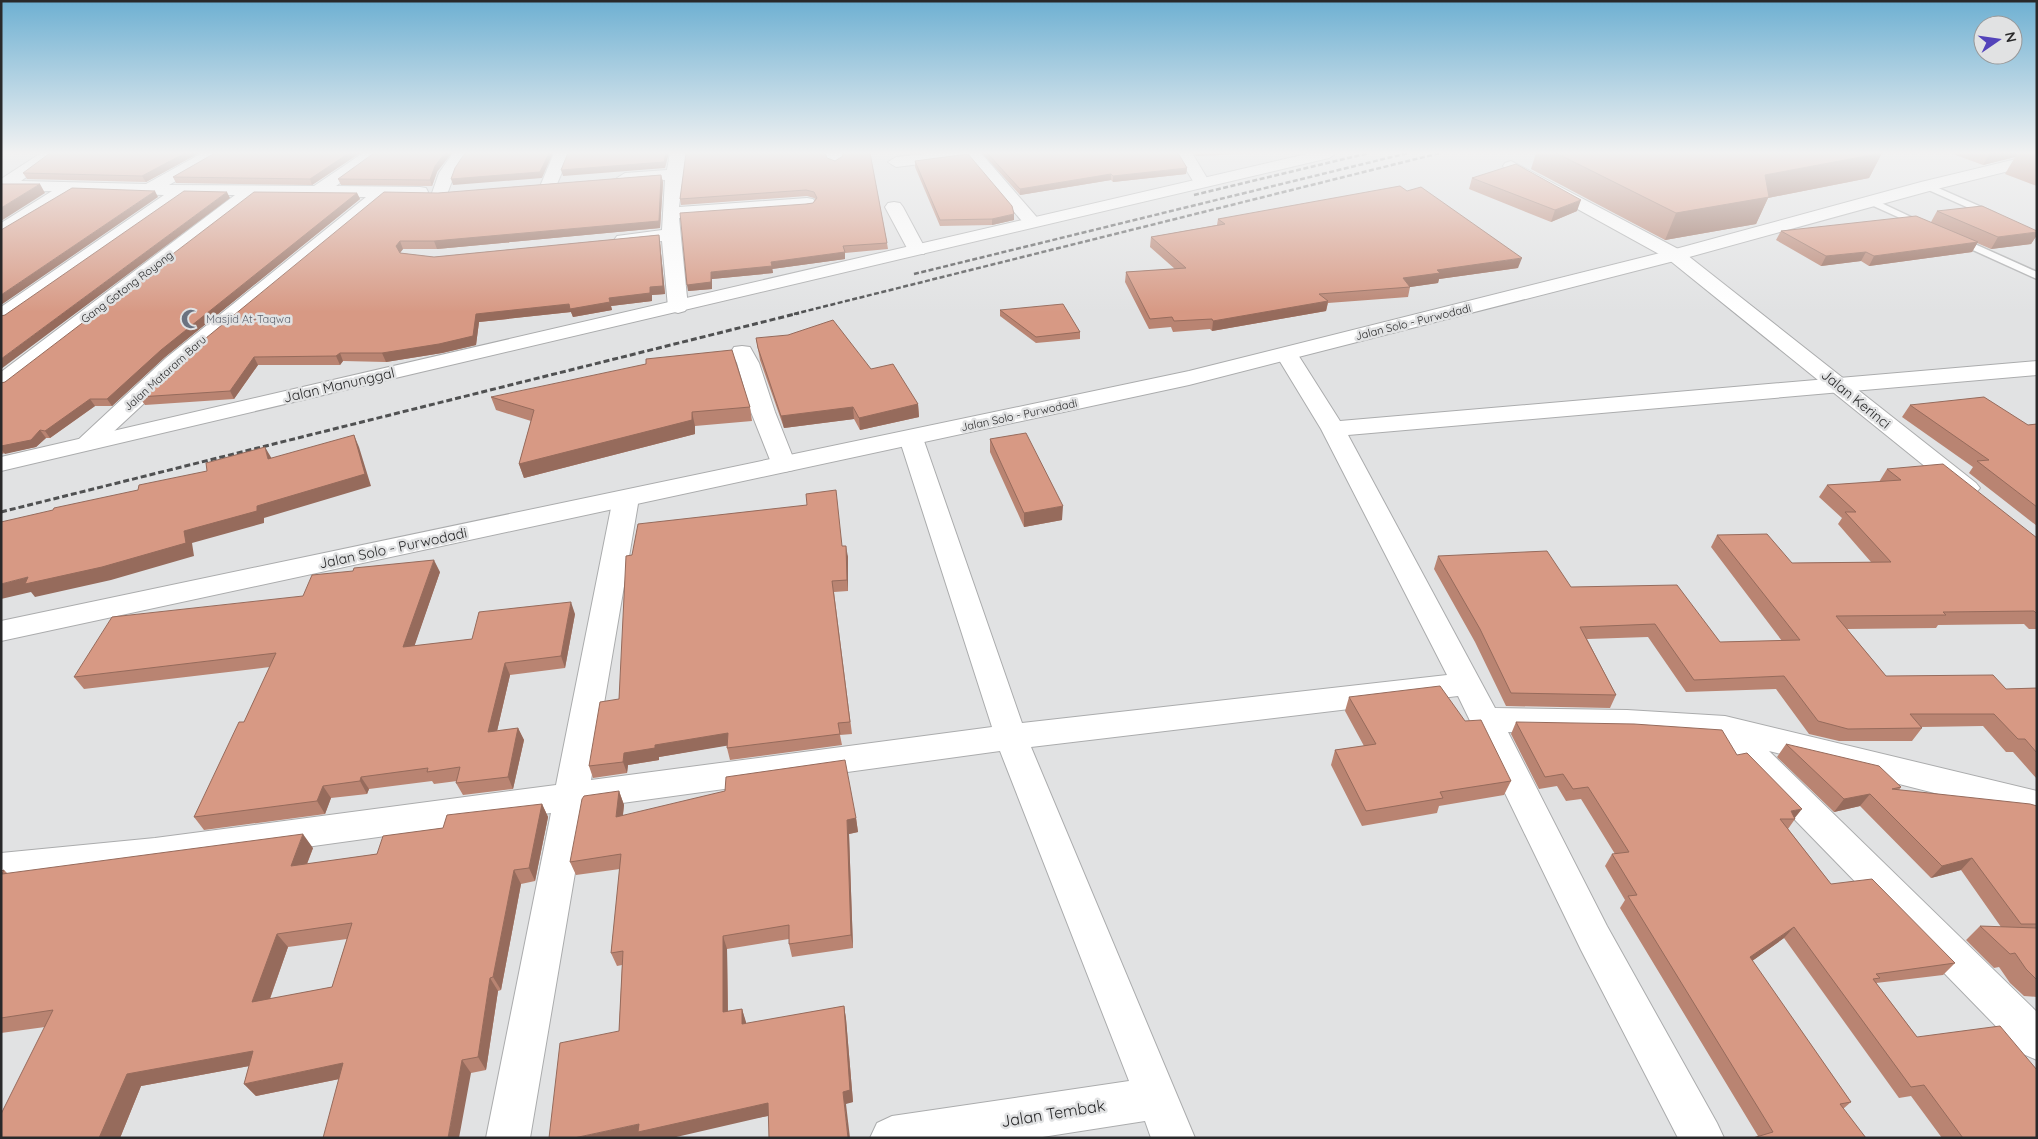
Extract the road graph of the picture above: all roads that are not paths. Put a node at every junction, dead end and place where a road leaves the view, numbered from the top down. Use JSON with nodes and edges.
{"nodes":[{"id":1,"x":41,"y":206,"type":"edge"},
{"id":2,"x":159,"y":206,"type":"edge"},
{"id":3,"x":233,"y":206,"type":"edge"},
{"id":4,"x":365,"y":206,"type":"edge"},
{"id":5,"x":671,"y":206,"type":"edge"},
{"id":6,"x":764,"y":206,"type":"edge"},
{"id":7,"x":1018,"y":206,"type":"edge"},
{"id":8,"x":1101,"y":206,"type":"edge"},
{"id":9,"x":1585,"y":206,"type":"edge"},
{"id":10,"x":1857,"y":206,"type":"edge"},
{"id":11,"x":1881,"y":206,"type":"edge"},
{"id":12,"x":1973,"y":206,"type":"edge"},
{"id":13,"x":894,"y":207,"type":"dead end"},
{"id":14,"x":670,"y":213,"type":"junction"},
{"id":15,"x":2000,"y":218,"type":"edge"},
{"id":16,"x":1032,"y":222,"type":"junction"},
{"id":17,"x":1,"y":231,"type":"edge"},
{"id":18,"x":669,"y":235,"type":"junction"},
{"id":19,"x":601,"y":242,"type":"edge"},
{"id":20,"x":917,"y":250,"type":"junction"},
{"id":21,"x":1675,"y":255,"type":"junction"},
{"id":22,"x":2037,"y":276,"type":"edge"},
{"id":23,"x":678,"y":307,"type":"junction"},
{"id":24,"x":1,"y":316,"type":"edge"},
{"id":25,"x":742,"y":352,"type":"dead end"},
{"id":26,"x":1287,"y":355,"type":"junction"},
{"id":27,"x":2037,"y":368,"type":"edge"},
{"id":28,"x":1,"y":383,"type":"edge"},
{"id":29,"x":1838,"y":386,"type":"junction"},
{"id":30,"x":1334,"y":429,"type":"junction"},
{"id":31,"x":911,"y":438,"type":"junction"},
{"id":32,"x":88,"y":443,"type":"junction"},
{"id":33,"x":1,"y":464,"type":"edge"},
{"id":34,"x":784,"y":464,"type":"junction"},
{"id":35,"x":626,"y":498,"type":"junction"},
{"id":36,"x":1983,"y":501,"type":"edge"},
{"id":37,"x":1,"y":631,"type":"edge"},
{"id":38,"x":1466,"y":684,"type":"junction"},
{"id":39,"x":1486,"y":720,"type":"junction"},
{"id":40,"x":1725,"y":728,"type":"junction"},
{"id":41,"x":1011,"y":737,"type":"junction"},
{"id":42,"x":570,"y":795,"type":"junction"},
{"id":43,"x":2037,"y":805,"type":"edge"},
{"id":44,"x":1,"y":869,"type":"edge"},
{"id":45,"x":2037,"y":1040,"type":"edge"},
{"id":46,"x":1156,"y":1098,"type":"junction"},
{"id":47,"x":508,"y":1138,"type":"edge"},
{"id":48,"x":892,"y":1138,"type":"edge"},
{"id":49,"x":1173,"y":1138,"type":"edge"},
{"id":50,"x":1702,"y":1138,"type":"edge"}],
"edges":[{"from":1,"to":17,"type":"street"},
{"from":2,"to":24,"type":"street"},
{"from":3,"to":28,"type":"street","name":"Gang Gotong Royong"},
{"from":4,"to":32,"type":"street","name":"Jalan Mataram Baru"},
{"from":5,"to":14,"type":"street"},
{"from":6,"to":14,"type":"street"},
{"from":7,"to":16,"type":"street"},
{"from":8,"to":16,"type":"street","name":"Jalan Manunggal"},
{"from":9,"to":21,"type":"street","name":"Jalan Kerinci"},
{"from":10,"to":21,"type":"street","name":"Jalan Solo - Purwodadi"},
{"from":11,"to":22,"type":"lane"},
{"from":12,"to":15,"type":"lane"},
{"from":13,"to":20,"type":"street"},
{"from":14,"to":18,"type":"street"},
{"from":16,"to":20,"type":"street","name":"Jalan Manunggal"},
{"from":18,"to":19,"type":"street"},
{"from":18,"to":23,"type":"street"},
{"from":20,"to":23,"type":"street","name":"Jalan Manunggal"},
{"from":21,"to":26,"type":"street","name":"Jalan Solo - Purwodadi"},
{"from":21,"to":29,"type":"street","name":"Jalan Kerinci"},
{"from":23,"to":32,"type":"street","name":"Jalan Manunggal"},
{"from":25,"to":34,"type":"street"},
{"from":26,"to":30,"type":"street"},
{"from":26,"to":31,"type":"street","name":"Jalan Solo - Purwodadi"},
{"from":27,"to":29,"type":"street"},
{"from":29,"to":30,"type":"street"},
{"from":29,"to":36,"type":"street","name":"Jalan Kerinci"},
{"from":30,"to":38,"type":"street"},
{"from":31,"to":34,"type":"street","name":"Jalan Solo - Purwodadi"},
{"from":31,"to":41,"type":"street"},
{"from":32,"to":33,"type":"street","name":"Jalan Manunggal"},
{"from":34,"to":35,"type":"street","name":"Jalan Solo - Purwodadi"},
{"from":35,"to":37,"type":"street","name":"Jalan Solo - Purwodadi"},
{"from":35,"to":42,"type":"street"},
{"from":38,"to":39,"type":"street"},
{"from":38,"to":41,"type":"street"},
{"from":39,"to":40,"type":"street"},
{"from":39,"to":50,"type":"street"},
{"from":40,"to":43,"type":"street"},
{"from":40,"to":45,"type":"street"},
{"from":41,"to":42,"type":"street"},
{"from":41,"to":46,"type":"street"},
{"from":42,"to":44,"type":"street"},
{"from":42,"to":47,"type":"street"},
{"from":46,"to":48,"type":"street","name":"Jalan Tembak"},
{"from":46,"to":49,"type":"street"}]}
